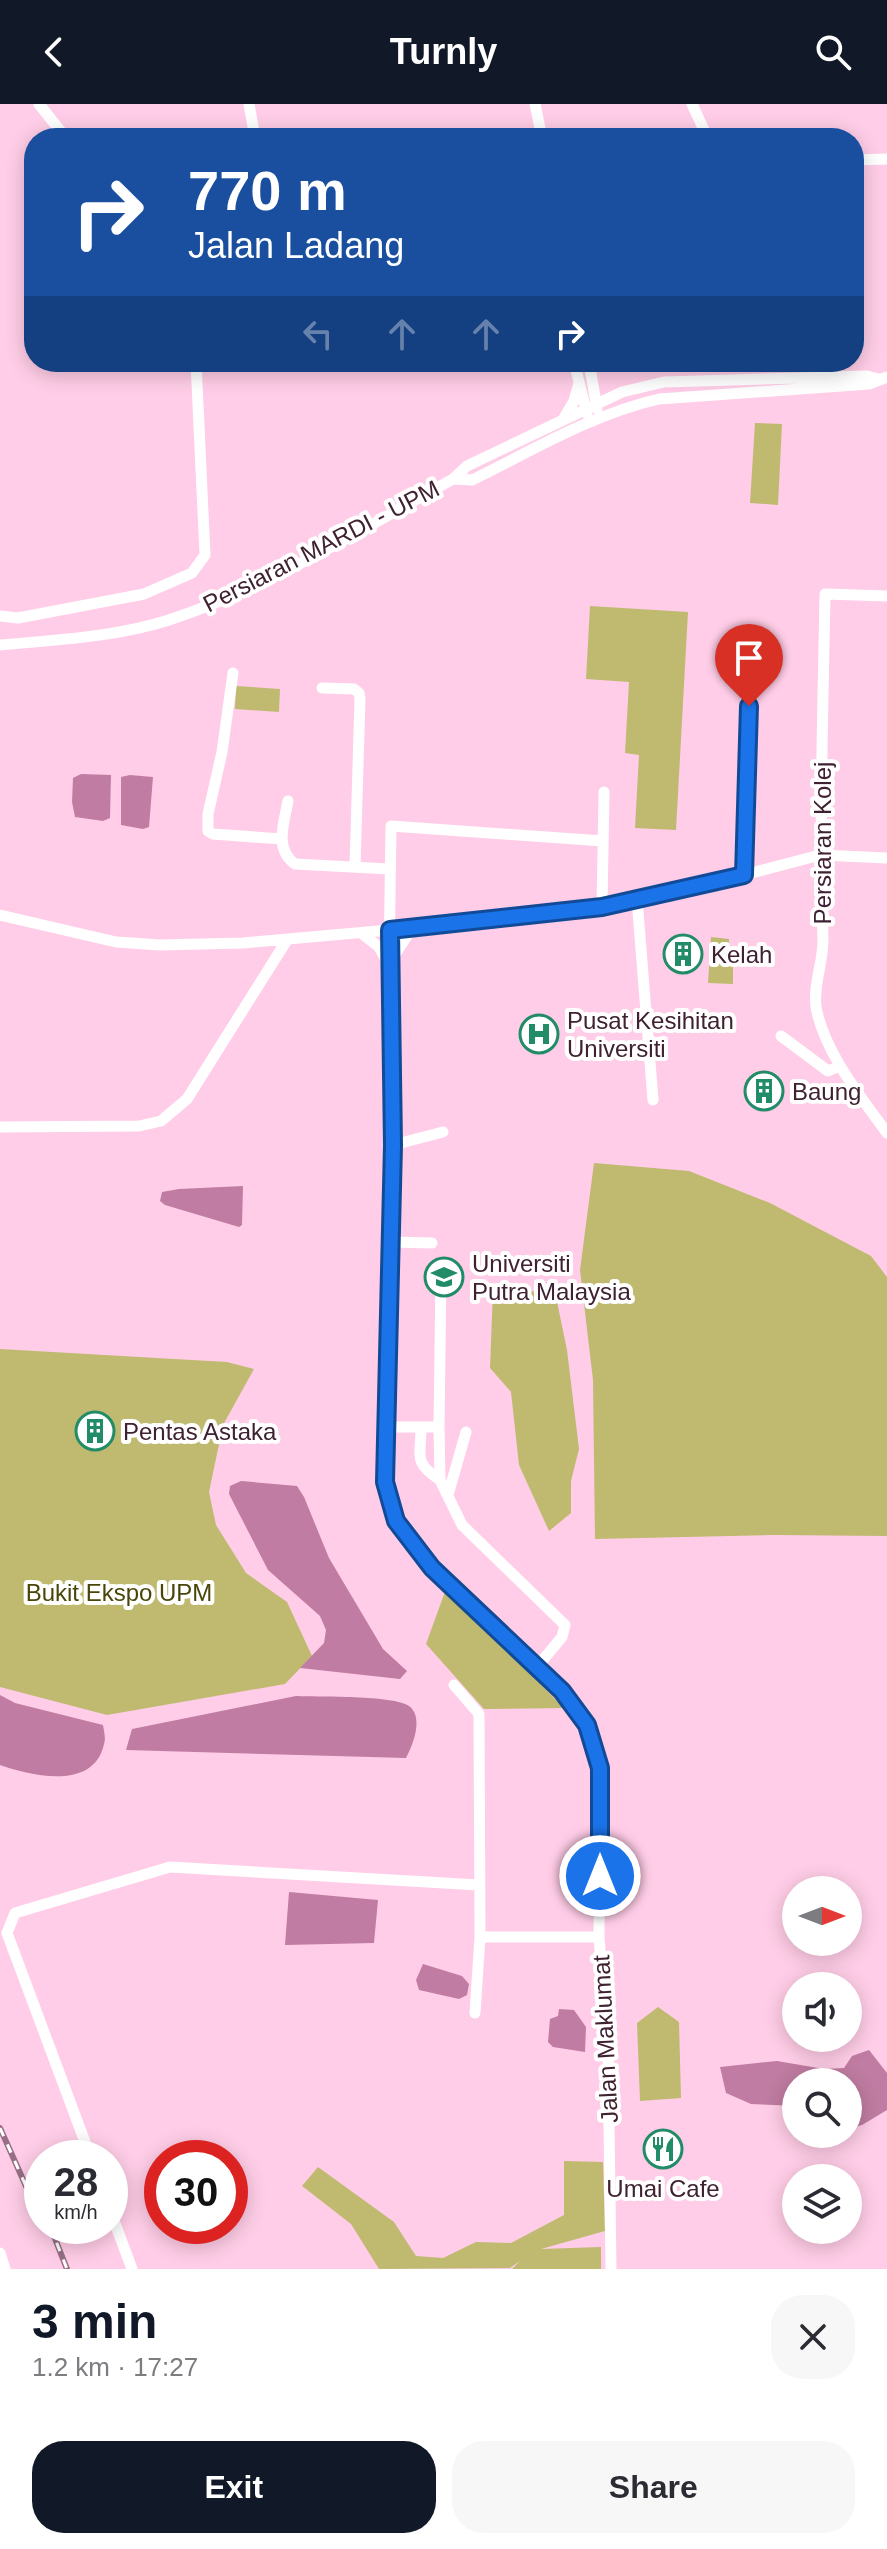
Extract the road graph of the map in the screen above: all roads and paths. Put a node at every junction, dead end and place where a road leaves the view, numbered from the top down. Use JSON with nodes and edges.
{"nodes":[{"id":1,"x":39,"y":104,"type":"edge"},
{"id":2,"x":249,"y":104,"type":"edge"},
{"id":3,"x":535,"y":104,"type":"edge"},
{"id":4,"x":692,"y":104,"type":"edge"},
{"id":5,"x":58,"y":128,"type":"edge"},
{"id":6,"x":253,"y":128,"type":"edge"},
{"id":7,"x":540,"y":128,"type":"edge"},
{"id":8,"x":703,"y":128,"type":"edge"},
{"id":9,"x":887,"y":159,"type":"edge"},
{"id":10,"x":864,"y":160,"type":"edge"},
{"id":11,"x":196,"y":372,"type":"edge"},
{"id":12,"x":580,"y":372,"type":"edge"},
{"id":13,"x":587,"y":372,"type":"edge"},
{"id":14,"x":883,"y":378,"type":"edge"},
{"id":15,"x":586,"y":381,"type":"junction"},
{"id":16,"x":622,"y":392,"type":"junction"},
{"id":17,"x":590,"y":406,"type":"junction"},
{"id":18,"x":564,"y":419,"type":"junction"},
{"id":19,"x":594,"y":420,"type":"junction"},
{"id":20,"x":453,"y":479,"type":"junction"},
{"id":21,"x":887,"y":596,"type":"edge"},
{"id":22,"x":0,"y":616,"type":"edge"},
{"id":23,"x":750,"y":644,"type":"dead end"},
{"id":24,"x":0,"y":645,"type":"edge"},
{"id":25,"x":233,"y":673,"type":"dead end"},
{"id":26,"x":322,"y":688,"type":"dead end"},
{"id":27,"x":604,"y":792,"type":"dead end"},
{"id":28,"x":288,"y":801,"type":"dead end"},
{"id":29,"x":282,"y":839,"type":"junction"},
{"id":30,"x":603,"y":841,"type":"junction"},
{"id":31,"x":820,"y":855,"type":"junction"},
{"id":32,"x":887,"y":858,"type":"edge"},
{"id":33,"x":355,"y":867,"type":"junction"},
{"id":34,"x":389,"y":869,"type":"junction"},
{"id":35,"x":744,"y":875,"type":"junction"},
{"id":36,"x":637,"y":899,"type":"junction"},
{"id":37,"x":602,"y":907,"type":"junction"},
{"id":38,"x":0,"y":915,"type":"edge"},
{"id":39,"x":412,"y":928,"type":"junction"},
{"id":40,"x":390,"y":930,"type":"junction"},
{"id":41,"x":361,"y":933,"type":"junction"},
{"id":42,"x":287,"y":940,"type":"junction"},
{"id":43,"x":389,"y":967,"type":"junction"},
{"id":44,"x":781,"y":1036,"type":"dead end"},
{"id":45,"x":840,"y":1066,"type":"junction"},
{"id":46,"x":653,"y":1100,"type":"dead end"},
{"id":47,"x":0,"y":1127,"type":"edge"},
{"id":48,"x":443,"y":1132,"type":"dead end"},
{"id":49,"x":887,"y":1133,"type":"edge"},
{"id":50,"x":393,"y":1145,"type":"junction"},
{"id":51,"x":391,"y":1242,"type":"junction"},
{"id":52,"x":432,"y":1243,"type":"dead end"},
{"id":53,"x":441,"y":1273,"type":"dead end"},
{"id":54,"x":385,"y":1427,"type":"junction"},
{"id":55,"x":421,"y":1427,"type":"junction"},
{"id":56,"x":439,"y":1427,"type":"junction"},
{"id":57,"x":466,"y":1432,"type":"dead end"},
{"id":58,"x":440,"y":1480,"type":"junction"},
{"id":59,"x":448,"y":1495,"type":"junction"},
{"id":60,"x":537,"y":1667,"type":"junction"},
{"id":61,"x":454,"y":1685,"type":"dead end"},
{"id":62,"x":479,"y":1885,"type":"junction"},
{"id":63,"x":480,"y":1937,"type":"junction"},
{"id":64,"x":599,"y":1937,"type":"junction"},
{"id":65,"x":475,"y":2013,"type":"dead end"},
{"id":66,"x":84,"y":2140,"type":"edge"},
{"id":67,"x":123,"y":2244,"type":"edge"},
{"id":68,"x":0,"y":2253,"type":"edge"},
{"id":69,"x":5,"y":2269,"type":"edge"},
{"id":70,"x":132,"y":2269,"type":"edge"},
{"id":71,"x":611,"y":2269,"type":"edge"}],
"edges":[{"from":1,"to":5,"type":"street"},
{"from":2,"to":6,"type":"street"},
{"from":3,"to":7,"type":"street"},
{"from":4,"to":8,"type":"street"},
{"from":9,"to":10,"type":"street"},
{"from":11,"to":22,"type":"street"},
{"from":12,"to":15,"type":"street"},
{"from":13,"to":15,"type":"street"},
{"from":14,"to":16,"type":"street","name":"Persiaran MARDI - UPM"},
{"from":14,"to":19,"type":"street","name":"Persiaran MARDI - UPM"},
{"from":15,"to":16,"type":"street"},
{"from":15,"to":17,"type":"street"},
{"from":15,"to":18,"type":"street"},
{"from":16,"to":17,"type":"street","name":"Persiaran MARDI - UPM"},
{"from":17,"to":18,"type":"street","name":"Persiaran MARDI - UPM"},
{"from":17,"to":19,"type":"street"},
{"from":18,"to":20,"type":"street","name":"Persiaran MARDI - UPM"},
{"from":19,"to":20,"type":"street","name":"Persiaran MARDI - UPM"},
{"from":20,"to":24,"type":"street","name":"Persiaran MARDI - UPM"},
{"from":21,"to":31,"type":"street","name":"Persiaran Kolej"},
{"from":23,"to":35,"type":"street"},
{"from":25,"to":29,"type":"street"},
{"from":26,"to":33,"type":"street"},
{"from":27,"to":30,"type":"street"},
{"from":28,"to":29,"type":"street"},
{"from":29,"to":33,"type":"street"},
{"from":30,"to":34,"type":"street","name":"Jalan Maklumat"},
{"from":30,"to":37,"type":"street"},
{"from":31,"to":32,"type":"street"},
{"from":31,"to":35,"type":"street"},
{"from":31,"to":45,"type":"street","name":"Persiaran Kolej"},
{"from":33,"to":34,"type":"street"},
{"from":34,"to":40,"type":"street","name":"Jalan Maklumat"},
{"from":35,"to":36,"type":"street"},
{"from":36,"to":37,"type":"street"},
{"from":36,"to":46,"type":"street"},
{"from":37,"to":39,"type":"street"},
{"from":38,"to":42,"type":"street"},
{"from":39,"to":40,"type":"street"},
{"from":39,"to":43,"type":"street"},
{"from":40,"to":41,"type":"street"},
{"from":40,"to":43,"type":"street","name":"Jalan Maklumat"},
{"from":41,"to":42,"type":"street"},
{"from":41,"to":43,"type":"street"},
{"from":42,"to":47,"type":"street"},
{"from":43,"to":50,"type":"street","name":"Jalan Maklumat"},
{"from":44,"to":45,"type":"street"},
{"from":45,"to":49,"type":"street","name":"Persiaran Kolej"},
{"from":48,"to":50,"type":"street"},
{"from":50,"to":51,"type":"street","name":"Jalan Maklumat"},
{"from":51,"to":52,"type":"street"},
{"from":51,"to":54,"type":"street","name":"Jalan Maklumat"},
{"from":53,"to":56,"type":"street"},
{"from":54,"to":55,"type":"street"},
{"from":54,"to":60,"type":"street","name":"Jalan Maklumat"},
{"from":55,"to":56,"type":"street"},
{"from":55,"to":58,"type":"street"},
{"from":56,"to":58,"type":"street"},
{"from":57,"to":59,"type":"street"},
{"from":58,"to":59,"type":"street"},
{"from":59,"to":60,"type":"street"},
{"from":60,"to":64,"type":"street","name":"Jalan Maklumat"},
{"from":61,"to":62,"type":"street"},
{"from":62,"to":63,"type":"street"},
{"from":62,"to":66,"type":"street"},
{"from":63,"to":64,"type":"street"},
{"from":63,"to":65,"type":"street"},
{"from":64,"to":71,"type":"street","name":"Jalan Maklumat"},
{"from":67,"to":70,"type":"street"},
{"from":68,"to":69,"type":"street"}]}
